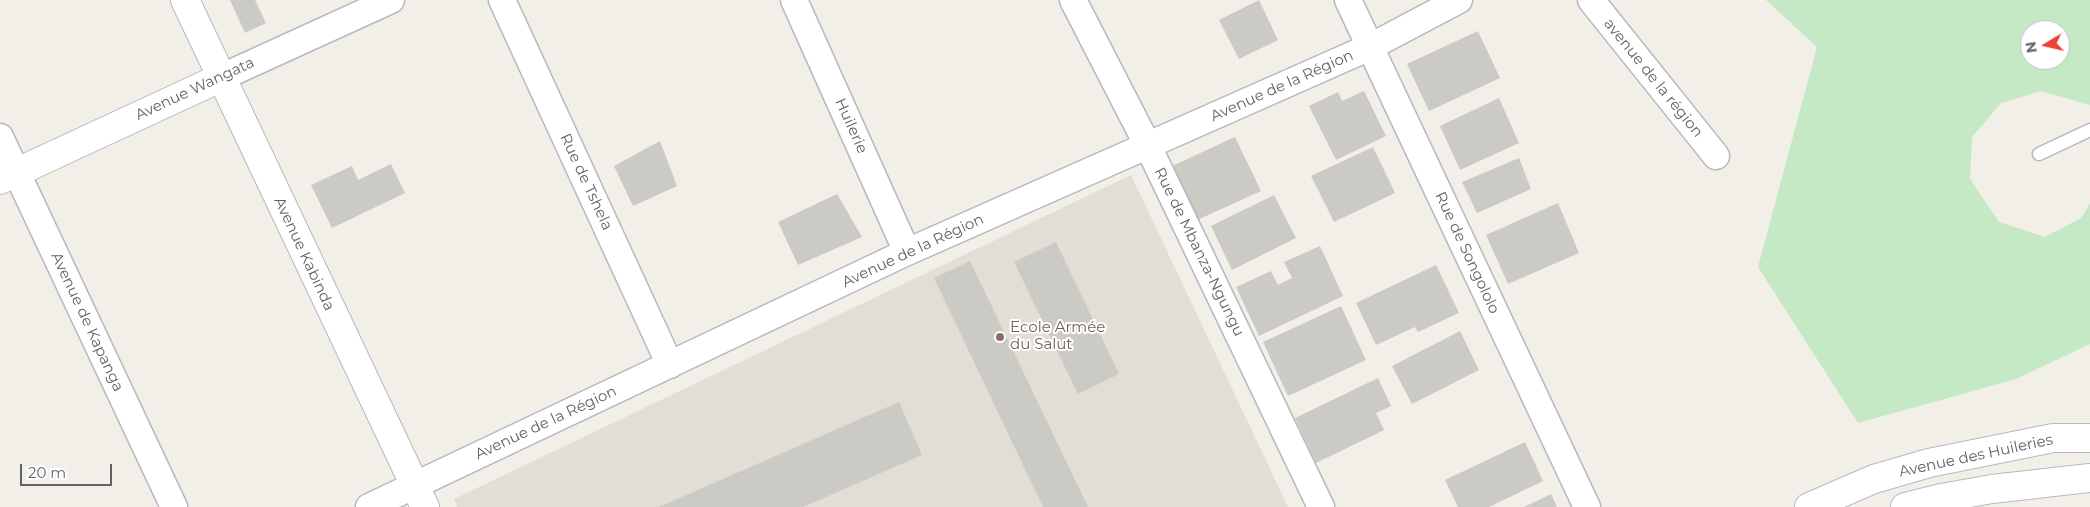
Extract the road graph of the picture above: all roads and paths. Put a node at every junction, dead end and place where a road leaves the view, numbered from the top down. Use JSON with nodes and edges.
{"nodes":[{"id":1,"x":185,"y":0,"type":"edge"},
{"id":2,"x":391,"y":0,"type":"edge"},
{"id":3,"x":502,"y":0,"type":"edge"},
{"id":4,"x":794,"y":0,"type":"edge"},
{"id":5,"x":1072,"y":0,"type":"edge"},
{"id":6,"x":1348,"y":0,"type":"edge"},
{"id":7,"x":1459,"y":0,"type":"edge"},
{"id":8,"x":1591,"y":0,"type":"edge"},
{"id":9,"x":1370,"y":46,"type":"junction"},
{"id":10,"x":220,"y":78,"type":"junction"},
{"id":11,"x":2090,"y":130,"type":"edge"},
{"id":12,"x":0,"y":137,"type":"edge"},
{"id":13,"x":1148,"y":146,"type":"junction"},
{"id":14,"x":2039,"y":154,"type":"dead end"},
{"id":15,"x":1716,"y":156,"type":"dead end"},
{"id":16,"x":8,"y":176,"type":"edge"},
{"id":17,"x":907,"y":252,"type":"junction"},
{"id":18,"x":670,"y":365,"type":"junction"},
{"id":19,"x":2090,"y":438,"type":"edge"},
{"id":20,"x":2090,"y":478,"type":"edge"},
{"id":21,"x":420,"y":496,"type":"edge"},
{"id":22,"x":174,"y":507,"type":"edge"},
{"id":23,"x":369,"y":507,"type":"edge"},
{"id":24,"x":1320,"y":507,"type":"edge"},
{"id":25,"x":1587,"y":507,"type":"edge"},
{"id":26,"x":1809,"y":507,"type":"edge"},
{"id":27,"x":1905,"y":507,"type":"edge"}],
"edges":[{"from":1,"to":10,"type":"street","name":"Avenue Kabinda"},
{"from":2,"to":10,"type":"street","name":"Avenue Wangata"},
{"from":3,"to":18,"type":"street","name":"Rue de Tshela"},
{"from":4,"to":17,"type":"street","name":"Huilerie"},
{"from":5,"to":13,"type":"street","name":"Rue de Mbanza-Ngungu"},
{"from":6,"to":9,"type":"street","name":"Rue de Songololo"},
{"from":7,"to":9,"type":"street","name":"Avenue de la Région"},
{"from":8,"to":15,"type":"street","name":"avenue de la région"},
{"from":9,"to":13,"type":"street","name":"Avenue de la Région"},
{"from":9,"to":25,"type":"street","name":"Rue de Songololo"},
{"from":10,"to":16,"type":"street","name":"Avenue Wangata"},
{"from":10,"to":21,"type":"street","name":"Avenue Kabinda"},
{"from":11,"to":14,"type":"lane"},
{"from":12,"to":16,"type":"street","name":"Avenue de Kapanga"},
{"from":13,"to":17,"type":"street","name":"Avenue de la Région"},
{"from":13,"to":24,"type":"street","name":"Rue de Mbanza-Ngungu"},
{"from":16,"to":22,"type":"street","name":"Avenue de Kapanga"},
{"from":17,"to":18,"type":"street","name":"Avenue de la Région"},
{"from":18,"to":21,"type":"street","name":"Avenue de la Région"},
{"from":19,"to":26,"type":"street","name":"Avenue des Huileries"},
{"from":20,"to":27,"type":"street"},
{"from":21,"to":23,"type":"street","name":"Avenue de la Région"}]}
